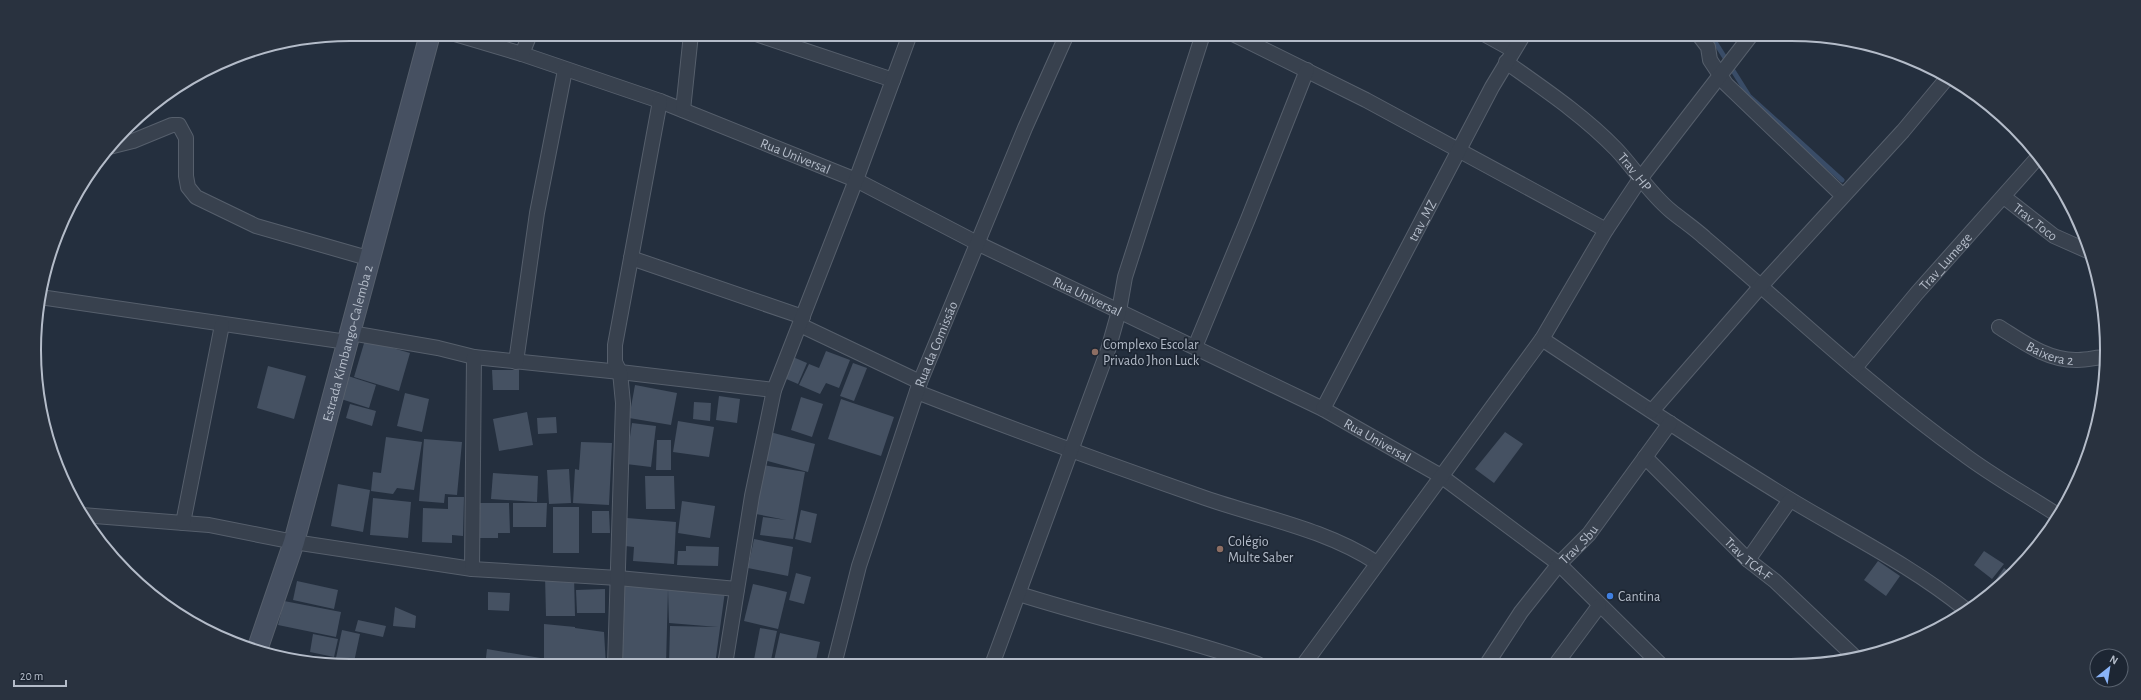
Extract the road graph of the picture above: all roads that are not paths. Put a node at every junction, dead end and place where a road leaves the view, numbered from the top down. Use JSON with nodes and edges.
{"nodes":[{"id":1,"x":428,"y":41,"type":"edge"},
{"id":2,"x":478,"y":41,"type":"edge"},
{"id":3,"x":527,"y":41,"type":"edge"},
{"id":4,"x":690,"y":41,"type":"edge"},
{"id":5,"x":779,"y":41,"type":"edge"},
{"id":6,"x":907,"y":41,"type":"edge"},
{"id":7,"x":1064,"y":41,"type":"edge"},
{"id":8,"x":1200,"y":41,"type":"edge"},
{"id":9,"x":1247,"y":41,"type":"edge"},
{"id":10,"x":1492,"y":41,"type":"edge"},
{"id":11,"x":1520,"y":41,"type":"edge"},
{"id":12,"x":1703,"y":41,"type":"edge"},
{"id":13,"x":1747,"y":41,"type":"edge"},
{"id":14,"x":522,"y":54,"type":"junction"},
{"id":15,"x":1510,"y":56,"type":"junction"},
{"id":16,"x":565,"y":70,"type":"junction"},
{"id":17,"x":1307,"y":70,"type":"junction"},
{"id":18,"x":1721,"y":76,"type":"junction"},
{"id":19,"x":893,"y":80,"type":"junction"},
{"id":20,"x":1944,"y":81,"type":"edge"},
{"id":21,"x":660,"y":101,"type":"junction"},
{"id":22,"x":683,"y":110,"type":"junction"},
{"id":23,"x":120,"y":144,"type":"edge"},
{"id":24,"x":1460,"y":150,"type":"junction"},
{"id":25,"x":2035,"y":161,"type":"edge"},
{"id":26,"x":1640,"y":179,"type":"junction"},
{"id":27,"x":856,"y":180,"type":"junction"},
{"id":28,"x":1843,"y":196,"type":"junction"},
{"id":29,"x":2004,"y":197,"type":"junction"},
{"id":30,"x":1606,"y":230,"type":"junction"},
{"id":31,"x":979,"y":244,"type":"junction"},
{"id":32,"x":2083,"y":249,"type":"edge"},
{"id":33,"x":630,"y":258,"type":"junction"},
{"id":34,"x":371,"y":259,"type":"junction"},
{"id":35,"x":1761,"y":286,"type":"junction"},
{"id":36,"x":46,"y":298,"type":"edge"},
{"id":37,"x":1119,"y":311,"type":"junction"},
{"id":38,"x":801,"y":321,"type":"junction"},
{"id":39,"x":222,"y":325,"type":"junction"},
{"id":40,"x":1998,"y":327,"type":"dead end"},
{"id":41,"x":349,"y":338,"type":"junction"},
{"id":42,"x":1542,"y":339,"type":"junction"},
{"id":43,"x":1194,"y":347,"type":"junction"},
{"id":44,"x":474,"y":358,"type":"junction"},
{"id":45,"x":2100,"y":358,"type":"edge"},
{"id":46,"x":516,"y":362,"type":"junction"},
{"id":47,"x":1855,"y":368,"type":"junction"},
{"id":48,"x":620,"y":372,"type":"junction"},
{"id":49,"x":919,"y":387,"type":"junction"},
{"id":50,"x":774,"y":390,"type":"junction"},
{"id":51,"x":1323,"y":409,"type":"junction"},
{"id":52,"x":1652,"y":411,"type":"junction"},
{"id":53,"x":1670,"y":424,"type":"junction"},
{"id":54,"x":1070,"y":451,"type":"junction"},
{"id":55,"x":1645,"y":457,"type":"junction"},
{"id":56,"x":1442,"y":476,"type":"junction"},
{"id":57,"x":1790,"y":500,"type":"junction"},
{"id":58,"x":2054,"y":513,"type":"edge"},
{"id":59,"x":89,"y":515,"type":"edge"},
{"id":60,"x":183,"y":522,"type":"junction"},
{"id":61,"x":294,"y":542,"type":"junction"},
{"id":62,"x":1748,"y":560,"type":"junction"},
{"id":63,"x":1377,"y":563,"type":"junction"},
{"id":64,"x":1559,"y":564,"type":"junction"},
{"id":65,"x":472,"y":569,"type":"junction"},
{"id":66,"x":618,"y":578,"type":"junction"},
{"id":67,"x":738,"y":589,"type":"junction"},
{"id":68,"x":1019,"y":594,"type":"junction"},
{"id":69,"x":1600,"y":606,"type":"junction"},
{"id":70,"x":1963,"y":607,"type":"edge"},
{"id":71,"x":259,"y":645,"type":"edge"},
{"id":72,"x":1851,"y":653,"type":"edge"},
{"id":73,"x":615,"y":659,"type":"edge"},
{"id":74,"x":726,"y":659,"type":"edge"},
{"id":75,"x":836,"y":659,"type":"edge"},
{"id":76,"x":994,"y":659,"type":"edge"},
{"id":77,"x":1242,"y":659,"type":"edge"},
{"id":78,"x":1308,"y":659,"type":"edge"},
{"id":79,"x":1490,"y":659,"type":"edge"},
{"id":80,"x":1560,"y":659,"type":"edge"},
{"id":81,"x":1655,"y":659,"type":"edge"}],
"edges":[{"from":1,"to":34,"type":"main road","name":"Estrada Kimbango-Calemba 2"},
{"from":2,"to":14,"type":"street","name":"Rua Universal"},
{"from":3,"to":14,"type":"street"},
{"from":4,"to":22,"type":"street"},
{"from":5,"to":19,"type":"street"},
{"from":6,"to":19,"type":"street"},
{"from":7,"to":31,"type":"street","name":"Rua da Comissão"},
{"from":8,"to":37,"type":"street"},
{"from":9,"to":17,"type":"street"},
{"from":10,"to":15,"type":"street","name":"Trav_HP"},
{"from":11,"to":15,"type":"street","name":"trav_MZ"},
{"from":12,"to":18,"type":"street"},
{"from":13,"to":18,"type":"street"},
{"from":14,"to":16,"type":"street","name":"Rua Universal"},
{"from":15,"to":24,"type":"street","name":"trav_MZ"},
{"from":15,"to":26,"type":"street","name":"Trav_HP"},
{"from":16,"to":21,"type":"street","name":"Rua Universal"},
{"from":16,"to":46,"type":"street"},
{"from":17,"to":24,"type":"street"},
{"from":17,"to":43,"type":"street"},
{"from":18,"to":26,"type":"street"},
{"from":18,"to":28,"type":"street"},
{"from":19,"to":27,"type":"street"},
{"from":20,"to":28,"type":"street"},
{"from":21,"to":22,"type":"street","name":"Rua Universal"},
{"from":21,"to":33,"type":"street"},
{"from":22,"to":27,"type":"street","name":"Rua Universal"},
{"from":23,"to":34,"type":"street"},
{"from":24,"to":30,"type":"street"},
{"from":24,"to":51,"type":"street","name":"trav_MZ"},
{"from":25,"to":29,"type":"street","name":"Trav_Lumege"},
{"from":26,"to":30,"type":"street"},
{"from":26,"to":35,"type":"street","name":"Trav_HP"},
{"from":27,"to":31,"type":"street","name":"Rua Universal"},
{"from":27,"to":38,"type":"street"},
{"from":28,"to":35,"type":"street"},
{"from":29,"to":32,"type":"street","name":"Trav_Toco"},
{"from":29,"to":47,"type":"street","name":"Trav_Lumege"},
{"from":30,"to":42,"type":"street"},
{"from":31,"to":37,"type":"street","name":"Rua Universal"},
{"from":31,"to":49,"type":"street","name":"Rua da Comissão"},
{"from":33,"to":38,"type":"street"},
{"from":33,"to":48,"type":"street"},
{"from":34,"to":41,"type":"main road","name":"Estrada Kimbango-Calemba 2"},
{"from":35,"to":47,"type":"street","name":"Trav_HP"},
{"from":35,"to":52,"type":"street"},
{"from":36,"to":39,"type":"street"},
{"from":37,"to":43,"type":"street","name":"Rua Universal"},
{"from":37,"to":54,"type":"street"},
{"from":38,"to":49,"type":"street"},
{"from":38,"to":50,"type":"street"},
{"from":39,"to":41,"type":"street"},
{"from":39,"to":60,"type":"street"},
{"from":40,"to":45,"type":"street","name":"Baixera 2"},
{"from":41,"to":44,"type":"street"},
{"from":41,"to":61,"type":"main road","name":"Estrada Kimbango-Calemba 2"},
{"from":42,"to":52,"type":"street"},
{"from":42,"to":56,"type":"street"},
{"from":43,"to":51,"type":"street","name":"Rua Universal"},
{"from":44,"to":46,"type":"street"},
{"from":44,"to":65,"type":"street"},
{"from":46,"to":48,"type":"street"},
{"from":47,"to":58,"type":"street","name":"Trav_HP"},
{"from":48,"to":50,"type":"street"},
{"from":48,"to":66,"type":"street"},
{"from":49,"to":54,"type":"street"},
{"from":49,"to":75,"type":"street","name":"Rua da Comissão"},
{"from":50,"to":67,"type":"street"},
{"from":51,"to":56,"type":"street","name":"Rua Universal"},
{"from":52,"to":53,"type":"street"},
{"from":53,"to":55,"type":"street","name":"Trav_Sbu"},
{"from":53,"to":57,"type":"street"},
{"from":54,"to":63,"type":"street"},
{"from":54,"to":68,"type":"street"},
{"from":55,"to":62,"type":"street","name":"Trav_TCA-F"},
{"from":55,"to":64,"type":"street","name":"Trav_Sbu"},
{"from":56,"to":63,"type":"street"},
{"from":56,"to":64,"type":"street","name":"Rua Universal"},
{"from":57,"to":62,"type":"street"},
{"from":57,"to":70,"type":"street"},
{"from":59,"to":60,"type":"street"},
{"from":60,"to":61,"type":"street"},
{"from":61,"to":65,"type":"street"},
{"from":61,"to":71,"type":"main road","name":"Estrada Kimbango-Calemba 2"},
{"from":62,"to":72,"type":"street","name":"Trav_TCA-F"},
{"from":63,"to":78,"type":"street"},
{"from":64,"to":69,"type":"street","name":"Rua Universal"},
{"from":64,"to":79,"type":"street","name":"Trav_Sbu"},
{"from":65,"to":66,"type":"street"},
{"from":66,"to":67,"type":"street"},
{"from":66,"to":73,"type":"street"},
{"from":67,"to":74,"type":"street"},
{"from":68,"to":76,"type":"street"},
{"from":68,"to":77,"type":"street"},
{"from":69,"to":80,"type":"street"},
{"from":69,"to":81,"type":"street","name":"Rua Universal"}]}
